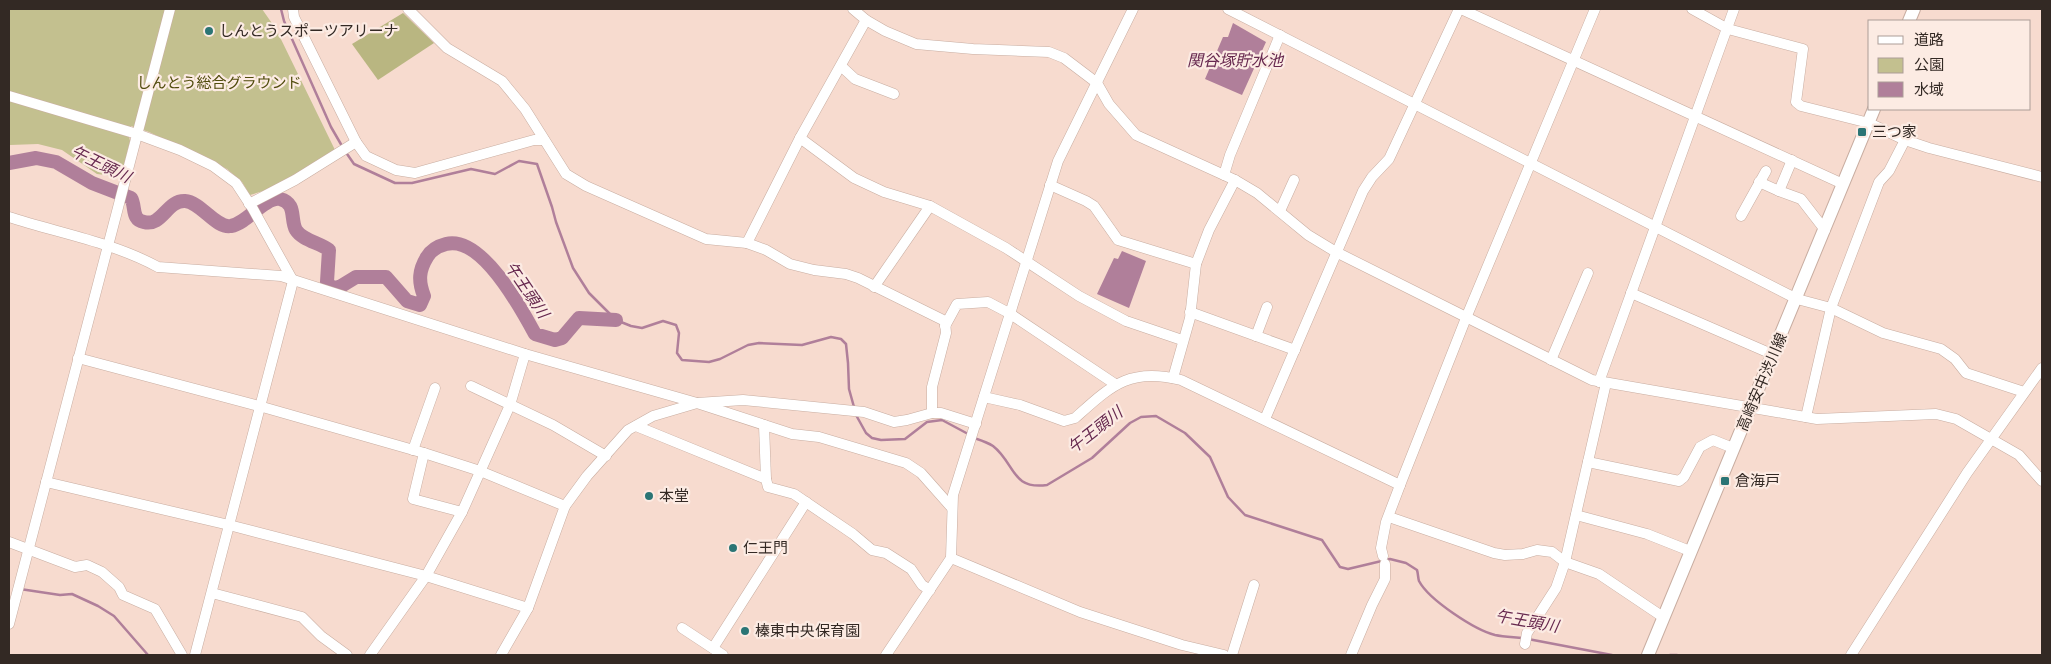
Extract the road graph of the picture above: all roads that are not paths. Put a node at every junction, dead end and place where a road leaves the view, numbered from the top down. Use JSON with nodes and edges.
{"nodes":[{"id":1,"x":170,"y":9,"type":"edge"},
{"id":2,"x":293,"y":9,"type":"edge"},
{"id":3,"x":408,"y":9,"type":"edge"},
{"id":4,"x":853,"y":9,"type":"edge"},
{"id":5,"x":1132,"y":9,"type":"edge"},
{"id":6,"x":1228,"y":9,"type":"edge"},
{"id":7,"x":1460,"y":9,"type":"edge"},
{"id":8,"x":1596,"y":9,"type":"edge"},
{"id":9,"x":1692,"y":9,"type":"edge"},
{"id":10,"x":1734,"y":9,"type":"edge"},
{"id":11,"x":866,"y":16,"type":"edge"},
{"id":12,"x":1728,"y":29,"type":"junction"},
{"id":13,"x":1280,"y":35,"type":"junction"},
{"id":14,"x":1574,"y":61,"type":"junction"},
{"id":15,"x":841,"y":66,"type":"junction"},
{"id":16,"x":1097,"y":84,"type":"junction"},
{"id":17,"x":894,"y":94,"type":"dead end"},
{"id":18,"x":9,"y":96,"type":"edge"},
{"id":19,"x":1414,"y":104,"type":"junction"},
{"id":20,"x":1874,"y":110,"type":"edge"},
{"id":21,"x":1695,"y":116,"type":"junction"},
{"id":22,"x":1869,"y":123,"type":"junction"},
{"id":23,"x":137,"y":134,"type":"junction"},
{"id":24,"x":800,"y":138,"type":"junction"},
{"id":25,"x":544,"y":140,"type":"junction"},
{"id":26,"x":1905,"y":140,"type":"junction"},
{"id":27,"x":356,"y":142,"type":"junction"},
{"id":28,"x":1792,"y":160,"type":"junction"},
{"id":29,"x":1531,"y":164,"type":"junction"},
{"id":30,"x":1766,"y":171,"type":"dead end"},
{"id":31,"x":1224,"y":175,"type":"junction"},
{"id":32,"x":2042,"y":177,"type":"edge"},
{"id":33,"x":1235,"y":180,"type":"junction"},
{"id":34,"x":1294,"y":180,"type":"dead end"},
{"id":35,"x":1759,"y":182,"type":"junction"},
{"id":36,"x":1843,"y":184,"type":"junction"},
{"id":37,"x":1050,"y":185,"type":"junction"},
{"id":38,"x":1779,"y":192,"type":"junction"},
{"id":39,"x":930,"y":206,"type":"junction"},
{"id":40,"x":253,"y":210,"type":"junction"},
{"id":41,"x":1280,"y":211,"type":"junction"},
{"id":42,"x":1741,"y":216,"type":"dead end"},
{"id":43,"x":9,"y":217,"type":"edge"},
{"id":44,"x":1655,"y":227,"type":"junction"},
{"id":45,"x":1825,"y":230,"type":"junction"},
{"id":46,"x":747,"y":243,"type":"junction"},
{"id":47,"x":107,"y":246,"type":"junction"},
{"id":48,"x":1336,"y":252,"type":"junction"},
{"id":49,"x":1025,"y":261,"type":"junction"},
{"id":50,"x":1196,"y":264,"type":"junction"},
{"id":51,"x":1588,"y":273,"type":"dead end"},
{"id":52,"x":293,"y":281,"type":"junction"},
{"id":53,"x":874,"y":287,"type":"junction"},
{"id":54,"x":1630,"y":293,"type":"junction"},
{"id":55,"x":1797,"y":299,"type":"junction"},
{"id":56,"x":1267,"y":307,"type":"dead end"},
{"id":57,"x":1831,"y":308,"type":"junction"},
{"id":58,"x":1190,"y":312,"type":"junction"},
{"id":59,"x":1009,"y":313,"type":"junction"},
{"id":60,"x":1466,"y":318,"type":"junction"},
{"id":61,"x":945,"y":326,"type":"junction"},
{"id":62,"x":1256,"y":336,"type":"junction"},
{"id":63,"x":1182,"y":340,"type":"junction"},
{"id":64,"x":1295,"y":350,"type":"junction"},
{"id":65,"x":525,"y":354,"type":"junction"},
{"id":66,"x":1774,"y":355,"type":"junction"},
{"id":67,"x":78,"y":358,"type":"junction"},
{"id":68,"x":1551,"y":360,"type":"junction"},
{"id":69,"x":2042,"y":368,"type":"edge"},
{"id":70,"x":1173,"y":378,"type":"junction"},
{"id":71,"x":1602,"y":382,"type":"junction"},
{"id":72,"x":1114,"y":384,"type":"junction"},
{"id":73,"x":471,"y":386,"type":"dead end"},
{"id":74,"x":435,"y":388,"type":"dead end"},
{"id":75,"x":2024,"y":392,"type":"junction"},
{"id":76,"x":984,"y":397,"type":"junction"},
{"id":77,"x":697,"y":403,"type":"junction"},
{"id":78,"x":510,"y":404,"type":"junction"},
{"id":79,"x":259,"y":406,"type":"junction"},
{"id":80,"x":1751,"y":408,"type":"junction"},
{"id":81,"x":932,"y":413,"type":"junction"},
{"id":82,"x":1806,"y":417,"type":"junction"},
{"id":83,"x":1265,"y":419,"type":"junction"},
{"id":84,"x":764,"y":425,"type":"junction"},
{"id":85,"x":636,"y":426,"type":"junction"},
{"id":86,"x":975,"y":426,"type":"junction"},
{"id":87,"x":1991,"y":438,"type":"junction"},
{"id":88,"x":1733,"y":448,"type":"junction"},
{"id":89,"x":413,"y":450,"type":"junction"},
{"id":90,"x":424,"y":453,"type":"junction"},
{"id":91,"x":606,"y":456,"type":"junction"},
{"id":92,"x":1588,"y":462,"type":"junction"},
{"id":93,"x":480,"y":472,"type":"junction"},
{"id":94,"x":766,"y":478,"type":"junction"},
{"id":95,"x":2042,"y":480,"type":"edge"},
{"id":96,"x":46,"y":482,"type":"junction"},
{"id":97,"x":1400,"y":485,"type":"junction"},
{"id":98,"x":806,"y":502,"type":"junction"},
{"id":99,"x":565,"y":506,"type":"junction"},
{"id":100,"x":952,"y":508,"type":"junction"},
{"id":101,"x":462,"y":512,"type":"junction"},
{"id":102,"x":1576,"y":515,"type":"junction"},
{"id":103,"x":1389,"y":517,"type":"junction"},
{"id":104,"x":229,"y":525,"type":"junction"},
{"id":105,"x":9,"y":542,"type":"edge"},
{"id":106,"x":28,"y":549,"type":"junction"},
{"id":107,"x":1690,"y":551,"type":"junction"},
{"id":108,"x":951,"y":558,"type":"junction"},
{"id":109,"x":1565,"y":562,"type":"junction"},
{"id":110,"x":426,"y":576,"type":"junction"},
{"id":111,"x":1254,"y":585,"type":"dead end"},
{"id":112,"x":930,"y":590,"type":"junction"},
{"id":113,"x":212,"y":593,"type":"junction"},
{"id":114,"x":528,"y":608,"type":"junction"},
{"id":115,"x":1663,"y":617,"type":"junction"},
{"id":116,"x":9,"y":624,"type":"edge"},
{"id":117,"x":682,"y":628,"type":"dead end"},
{"id":118,"x":1525,"y":644,"type":"dead end"},
{"id":119,"x":713,"y":648,"type":"junction"},
{"id":120,"x":182,"y":655,"type":"edge"},
{"id":121,"x":195,"y":655,"type":"edge"},
{"id":122,"x":347,"y":655,"type":"edge"},
{"id":123,"x":370,"y":655,"type":"edge"},
{"id":124,"x":503,"y":655,"type":"edge"},
{"id":125,"x":723,"y":655,"type":"edge"},
{"id":126,"x":886,"y":655,"type":"edge"},
{"id":127,"x":1224,"y":655,"type":"edge"},
{"id":128,"x":1232,"y":655,"type":"edge"},
{"id":129,"x":1351,"y":655,"type":"edge"},
{"id":130,"x":1649,"y":655,"type":"edge"},
{"id":131,"x":1851,"y":655,"type":"edge"}],
"edges":[{"from":1,"to":23,"type":"street"},
{"from":2,"to":27,"type":"street"},
{"from":3,"to":25,"type":"street"},
{"from":4,"to":11,"type":"street"},
{"from":5,"to":16,"type":"street"},
{"from":6,"to":13,"type":"street"},
{"from":7,"to":14,"type":"street"},
{"from":7,"to":19,"type":"street"},
{"from":8,"to":14,"type":"street"},
{"from":9,"to":12,"type":"street"},
{"from":10,"to":12,"type":"street"},
{"from":11,"to":15,"type":"street"},
{"from":11,"to":16,"type":"street"},
{"from":12,"to":21,"type":"street"},
{"from":12,"to":22,"type":"street"},
{"from":13,"to":19,"type":"street"},
{"from":13,"to":31,"type":"street"},
{"from":14,"to":21,"type":"street"},
{"from":14,"to":29,"type":"street"},
{"from":15,"to":17,"type":"street"},
{"from":15,"to":24,"type":"street"},
{"from":16,"to":31,"type":"street"},
{"from":16,"to":37,"type":"street"},
{"from":18,"to":23,"type":"street"},
{"from":19,"to":29,"type":"street"},
{"from":19,"to":48,"type":"street"},
{"from":20,"to":22,"type":"main road","name":"高崎安中渋川線"},
{"from":21,"to":28,"type":"street"},
{"from":21,"to":44,"type":"street"},
{"from":22,"to":26,"type":"street"},
{"from":22,"to":36,"type":"main road","name":"高崎安中渋川線"},
{"from":23,"to":40,"type":"street"},
{"from":23,"to":47,"type":"street"},
{"from":24,"to":39,"type":"street"},
{"from":24,"to":46,"type":"street"},
{"from":25,"to":27,"type":"street"},
{"from":25,"to":46,"type":"street"},
{"from":26,"to":32,"type":"street"},
{"from":26,"to":57,"type":"street"},
{"from":27,"to":40,"type":"street"},
{"from":28,"to":36,"type":"street"},
{"from":28,"to":38,"type":"street"},
{"from":29,"to":44,"type":"street"},
{"from":29,"to":60,"type":"street"},
{"from":30,"to":35,"type":"street"},
{"from":31,"to":33,"type":"street"},
{"from":33,"to":41,"type":"street"},
{"from":33,"to":50,"type":"street"},
{"from":34,"to":41,"type":"street"},
{"from":35,"to":38,"type":"street"},
{"from":35,"to":42,"type":"street"},
{"from":36,"to":45,"type":"main road","name":"高崎安中渋川線"},
{"from":37,"to":49,"type":"street"},
{"from":37,"to":50,"type":"street"},
{"from":38,"to":45,"type":"street"},
{"from":39,"to":49,"type":"street"},
{"from":39,"to":53,"type":"street"},
{"from":40,"to":52,"type":"street"},
{"from":41,"to":48,"type":"street"},
{"from":43,"to":47,"type":"street"},
{"from":44,"to":54,"type":"street"},
{"from":44,"to":55,"type":"street"},
{"from":45,"to":55,"type":"main road","name":"高崎安中渋川線"},
{"from":46,"to":53,"type":"street"},
{"from":47,"to":52,"type":"street"},
{"from":47,"to":67,"type":"street"},
{"from":48,"to":60,"type":"street"},
{"from":48,"to":64,"type":"street"},
{"from":49,"to":59,"type":"street"},
{"from":49,"to":63,"type":"street"},
{"from":50,"to":58,"type":"street"},
{"from":51,"to":68,"type":"street"},
{"from":52,"to":65,"type":"street"},
{"from":52,"to":79,"type":"street"},
{"from":53,"to":61,"type":"street"},
{"from":54,"to":66,"type":"street"},
{"from":54,"to":71,"type":"street"},
{"from":55,"to":57,"type":"street"},
{"from":55,"to":66,"type":"main road","name":"高崎安中渋川線"},
{"from":56,"to":62,"type":"street"},
{"from":57,"to":75,"type":"street"},
{"from":57,"to":82,"type":"street"},
{"from":58,"to":62,"type":"street"},
{"from":58,"to":63,"type":"street"},
{"from":59,"to":61,"type":"street"},
{"from":59,"to":72,"type":"street"},
{"from":59,"to":76,"type":"street"},
{"from":60,"to":68,"type":"street"},
{"from":60,"to":97,"type":"street"},
{"from":61,"to":81,"type":"street"},
{"from":62,"to":64,"type":"street"},
{"from":63,"to":70,"type":"street"},
{"from":64,"to":83,"type":"street"},
{"from":65,"to":77,"type":"street"},
{"from":65,"to":78,"type":"street"},
{"from":66,"to":80,"type":"main road","name":"高崎安中渋川線"},
{"from":67,"to":79,"type":"street"},
{"from":67,"to":96,"type":"street"},
{"from":68,"to":71,"type":"street"},
{"from":69,"to":75,"type":"street"},
{"from":70,"to":72,"type":"street"},
{"from":70,"to":83,"type":"street"},
{"from":71,"to":80,"type":"street"},
{"from":71,"to":92,"type":"street"},
{"from":72,"to":76,"type":"street"},
{"from":73,"to":78,"type":"street"},
{"from":74,"to":89,"type":"street"},
{"from":75,"to":87,"type":"street"},
{"from":76,"to":86,"type":"street"},
{"from":77,"to":81,"type":"street"},
{"from":77,"to":84,"type":"street"},
{"from":77,"to":85,"type":"street"},
{"from":78,"to":91,"type":"street"},
{"from":78,"to":93,"type":"street"},
{"from":79,"to":89,"type":"street"},
{"from":79,"to":104,"type":"street"},
{"from":80,"to":82,"type":"street"},
{"from":80,"to":88,"type":"main road","name":"高崎安中渋川線"},
{"from":81,"to":86,"type":"street"},
{"from":82,"to":87,"type":"street"},
{"from":83,"to":97,"type":"street"},
{"from":84,"to":94,"type":"street"},
{"from":84,"to":100,"type":"street"},
{"from":85,"to":91,"type":"street"},
{"from":85,"to":94,"type":"street"},
{"from":86,"to":100,"type":"street"},
{"from":87,"to":95,"type":"street"},
{"from":87,"to":131,"type":"street"},
{"from":88,"to":92,"type":"street"},
{"from":88,"to":107,"type":"main road","name":"高崎安中渋川線"},
{"from":89,"to":90,"type":"street"},
{"from":90,"to":93,"type":"street"},
{"from":90,"to":101,"type":"street"},
{"from":91,"to":99,"type":"street"},
{"from":92,"to":102,"type":"street"},
{"from":93,"to":99,"type":"street"},
{"from":93,"to":101,"type":"street"},
{"from":94,"to":98,"type":"street"},
{"from":96,"to":104,"type":"street"},
{"from":96,"to":106,"type":"street"},
{"from":97,"to":103,"type":"street"},
{"from":98,"to":112,"type":"street"},
{"from":98,"to":119,"type":"street"},
{"from":99,"to":114,"type":"street"},
{"from":100,"to":108,"type":"street"},
{"from":101,"to":110,"type":"street"},
{"from":102,"to":107,"type":"street"},
{"from":102,"to":109,"type":"street"},
{"from":103,"to":109,"type":"street"},
{"from":103,"to":129,"type":"street"},
{"from":104,"to":110,"type":"street"},
{"from":104,"to":113,"type":"street"},
{"from":105,"to":106,"type":"street"},
{"from":106,"to":116,"type":"street"},
{"from":106,"to":120,"type":"street"},
{"from":107,"to":115,"type":"main road","name":"高崎安中渋川線"},
{"from":108,"to":112,"type":"street"},
{"from":108,"to":127,"type":"street"},
{"from":109,"to":115,"type":"street"},
{"from":109,"to":118,"type":"street"},
{"from":110,"to":114,"type":"street"},
{"from":110,"to":123,"type":"street"},
{"from":111,"to":128,"type":"street"},
{"from":112,"to":126,"type":"street"},
{"from":113,"to":121,"type":"street"},
{"from":113,"to":122,"type":"street"},
{"from":114,"to":124,"type":"street"},
{"from":115,"to":130,"type":"main road","name":"高崎安中渋川線"},
{"from":117,"to":119,"type":"street"},
{"from":119,"to":125,"type":"street"}]}
